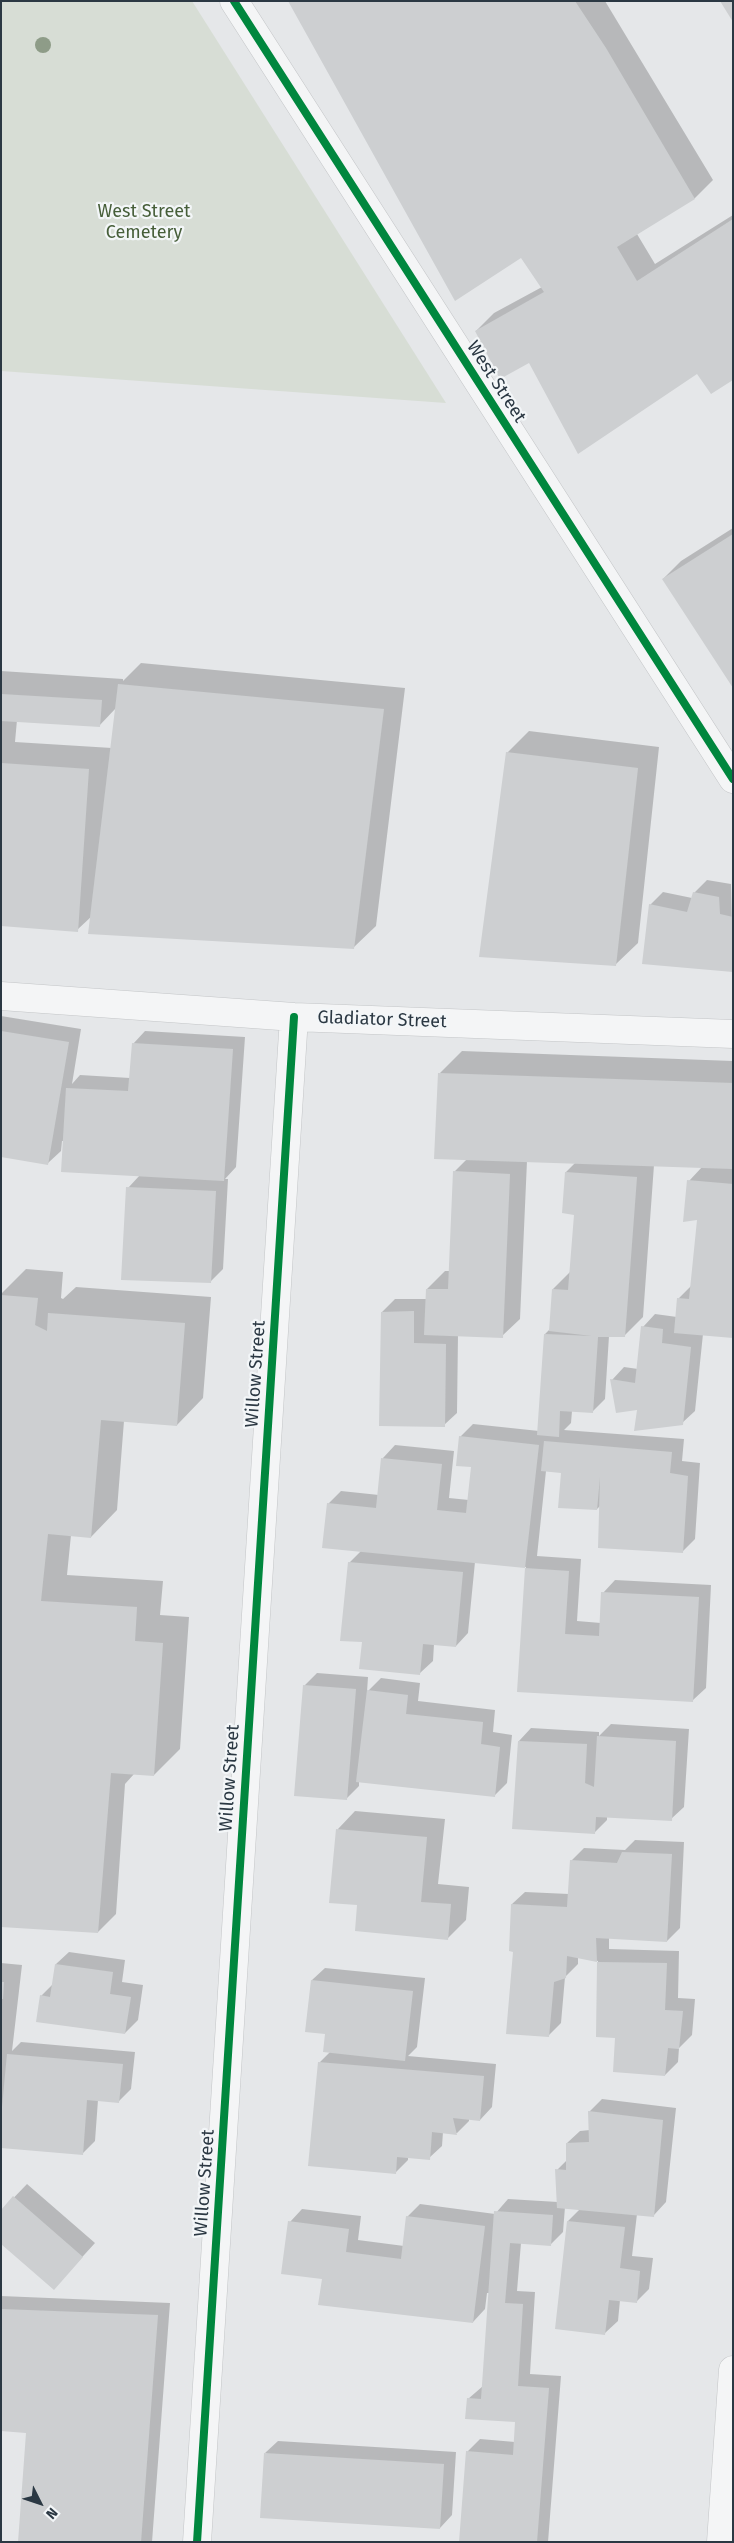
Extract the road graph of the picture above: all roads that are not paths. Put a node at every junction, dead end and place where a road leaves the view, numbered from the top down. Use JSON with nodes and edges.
{"nodes":[{"id":1,"x":234,"y":1,"type":"edge"},
{"id":2,"x":733,"y":780,"type":"edge"},
{"id":3,"x":1,"y":996,"type":"edge"},
{"id":4,"x":294,"y":1017,"type":"junction"},
{"id":5,"x":733,"y":1034,"type":"edge"},
{"id":6,"x":733,"y":2370,"type":"edge"},
{"id":7,"x":730,"y":2465,"type":"edge"},
{"id":8,"x":197,"y":2542,"type":"edge"},
{"id":9,"x":721,"y":2542,"type":"edge"}],
"edges":[{"from":1,"to":2,"type":"street","name":"West Street"},
{"from":3,"to":4,"type":"street","name":"Gladiator Street"},
{"from":4,"to":5,"type":"street","name":"Gladiator Street"},
{"from":4,"to":8,"type":"street","name":"Willow Street"},
{"from":6,"to":7,"type":"street"},
{"from":7,"to":9,"type":"street"}]}
